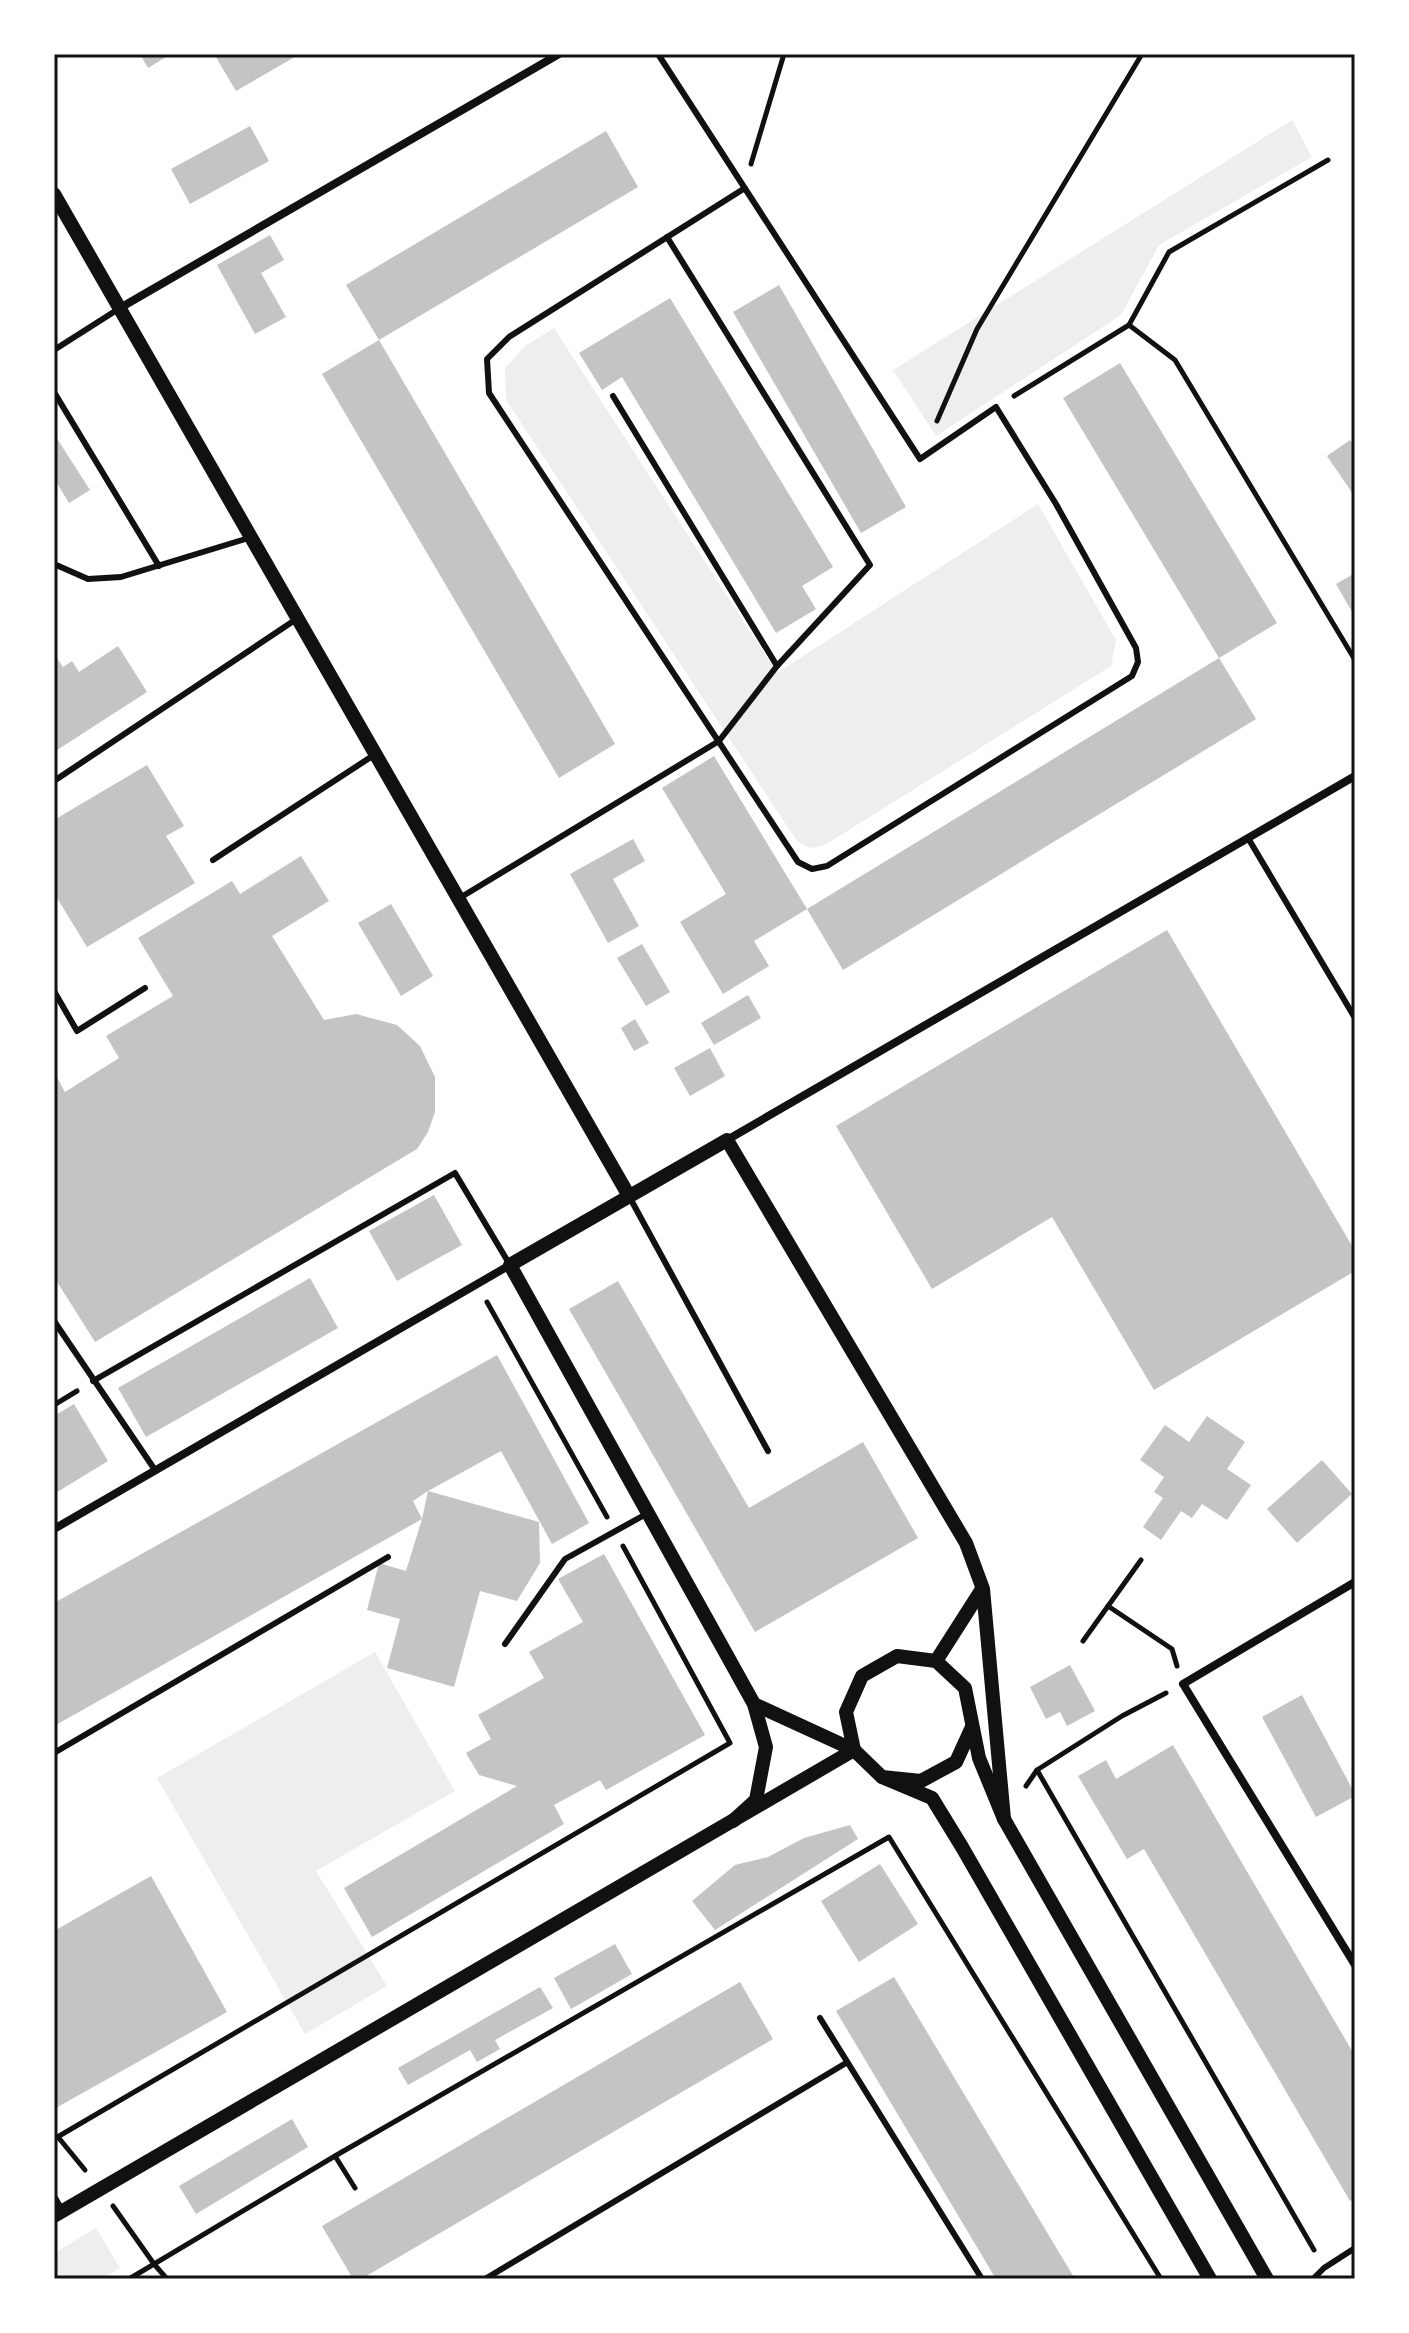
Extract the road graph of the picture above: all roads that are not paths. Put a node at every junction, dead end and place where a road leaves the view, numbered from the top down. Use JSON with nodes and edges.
{"nodes":[{"id":1,"x":559,"y":54,"type":"edge"},
{"id":2,"x":658,"y":54,"type":"edge"},
{"id":3,"x":745,"y":188,"type":"junction"},
{"id":4,"x":54,"y":194,"type":"edge"},
{"id":5,"x":667,"y":237,"type":"junction"},
{"id":6,"x":120,"y":308,"type":"junction"},
{"id":7,"x":54,"y":339,"type":"edge"},
{"id":8,"x":64,"y":344,"type":"junction"},
{"id":9,"x":54,"y":350,"type":"edge"},
{"id":10,"x":54,"y":392,"type":"edge"},
{"id":11,"x":613,"y":396,"type":"dead end"},
{"id":12,"x":252,"y":537,"type":"junction"},
{"id":13,"x":54,"y":564,"type":"edge"},
{"id":14,"x":159,"y":566,"type":"junction"},
{"id":15,"x":298,"y":618,"type":"junction"},
{"id":16,"x":777,"y":666,"type":"junction"},
{"id":17,"x":719,"y":741,"type":"junction"},
{"id":18,"x":376,"y":754,"type":"junction"},
{"id":19,"x":1355,"y":776,"type":"edge"},
{"id":20,"x":54,"y":781,"type":"edge"},
{"id":21,"x":1248,"y":838,"type":"junction"},
{"id":22,"x":213,"y":860,"type":"dead end"},
{"id":23,"x":458,"y":899,"type":"junction"},
{"id":24,"x":145,"y":988,"type":"dead end"},
{"id":25,"x":54,"y":991,"type":"edge"},
{"id":26,"x":1355,"y":1018,"type":"edge"},
{"id":27,"x":727,"y":1140,"type":"junction"},
{"id":28,"x":629,"y":1196,"type":"junction"},
{"id":29,"x":510,"y":1265,"type":"junction"},
{"id":30,"x":54,"y":1321,"type":"edge"},
{"id":31,"x":93,"y":1381,"type":"junction"},
{"id":32,"x":768,"y":1451,"type":"dead end"},
{"id":33,"x":155,"y":1470,"type":"junction"},
{"id":34,"x":648,"y":1513,"type":"junction"},
{"id":35,"x":54,"y":1529,"type":"edge"},
{"id":36,"x":388,"y":1557,"type":"dead end"},
{"id":37,"x":1355,"y":1582,"type":"edge"},
{"id":38,"x":983,"y":1589,"type":"junction"},
{"id":39,"x":505,"y":1644,"type":"dead end"},
{"id":40,"x":936,"y":1661,"type":"junction"},
{"id":41,"x":754,"y":1704,"type":"junction"},
{"id":42,"x":972,"y":1727,"type":"junction"},
{"id":43,"x":854,"y":1750,"type":"junction"},
{"id":44,"x":54,"y":1753,"type":"edge"},
{"id":45,"x":882,"y":1777,"type":"junction"},
{"id":46,"x":1004,"y":1819,"type":"junction"},
{"id":47,"x":733,"y":1821,"type":"junction"},
{"id":48,"x":1354,"y":1963,"type":"edge"},
{"id":49,"x":820,"y":2018,"type":"dead end"},
{"id":50,"x":846,"y":2063,"type":"junction"},
{"id":51,"x":54,"y":2196,"type":"edge"},
{"id":52,"x":58,"y":2214,"type":"edge"},
{"id":53,"x":1355,"y":2248,"type":"edge"},
{"id":54,"x":485,"y":2279,"type":"edge"},
{"id":55,"x":982,"y":2279,"type":"edge"},
{"id":56,"x":1210,"y":2279,"type":"edge"},
{"id":57,"x":1267,"y":2279,"type":"edge"},
{"id":58,"x":1313,"y":2279,"type":"edge"}],
"edges":[{"from":1,"to":6,"type":"street"},
{"from":2,"to":3,"type":"lane"},
{"from":3,"to":5,"type":"lane"},
{"from":3,"to":17,"type":"lane"},
{"from":4,"to":6,"type":"street"},
{"from":5,"to":16,"type":"lane"},
{"from":5,"to":17,"type":"lane"},
{"from":6,"to":8,"type":"lane"},
{"from":6,"to":12,"type":"street"},
{"from":7,"to":8,"type":"lane"},
{"from":8,"to":9,"type":"lane"},
{"from":10,"to":14,"type":"lane"},
{"from":11,"to":16,"type":"lane"},
{"from":12,"to":14,"type":"lane"},
{"from":12,"to":15,"type":"street"},
{"from":13,"to":14,"type":"lane"},
{"from":15,"to":18,"type":"street"},
{"from":15,"to":20,"type":"lane"},
{"from":16,"to":17,"type":"lane"},
{"from":17,"to":23,"type":"lane"},
{"from":18,"to":22,"type":"lane"},
{"from":18,"to":23,"type":"street"},
{"from":19,"to":21,"type":"street"},
{"from":21,"to":26,"type":"lane"},
{"from":21,"to":27,"type":"street"},
{"from":23,"to":28,"type":"street"},
{"from":24,"to":25,"type":"lane"},
{"from":27,"to":28,"type":"street"},
{"from":27,"to":38,"type":"street"},
{"from":28,"to":29,"type":"street"},
{"from":28,"to":32,"type":"lane"},
{"from":29,"to":31,"type":"lane"},
{"from":29,"to":33,"type":"street"},
{"from":29,"to":34,"type":"street"},
{"from":30,"to":31,"type":"lane"},
{"from":31,"to":33,"type":"lane"},
{"from":33,"to":35,"type":"street"},
{"from":34,"to":39,"type":"lane"},
{"from":34,"to":41,"type":"street"},
{"from":36,"to":44,"type":"lane"},
{"from":37,"to":48,"type":"street"},
{"from":38,"to":40,"type":"street"},
{"from":38,"to":46,"type":"street"},
{"from":40,"to":42,"type":"street"},
{"from":40,"to":43,"type":"street"},
{"from":41,"to":43,"type":"street"},
{"from":41,"to":47,"type":"street"},
{"from":42,"to":45,"type":"street"},
{"from":42,"to":46,"type":"street"},
{"from":43,"to":45,"type":"street"},
{"from":43,"to":47,"type":"street"},
{"from":45,"to":56,"type":"street"},
{"from":46,"to":57,"type":"street"},
{"from":47,"to":52,"type":"street"},
{"from":49,"to":50,"type":"lane"},
{"from":50,"to":54,"type":"lane"},
{"from":50,"to":55,"type":"lane"},
{"from":51,"to":52,"type":"lane"},
{"from":53,"to":58,"type":"lane"}]}
